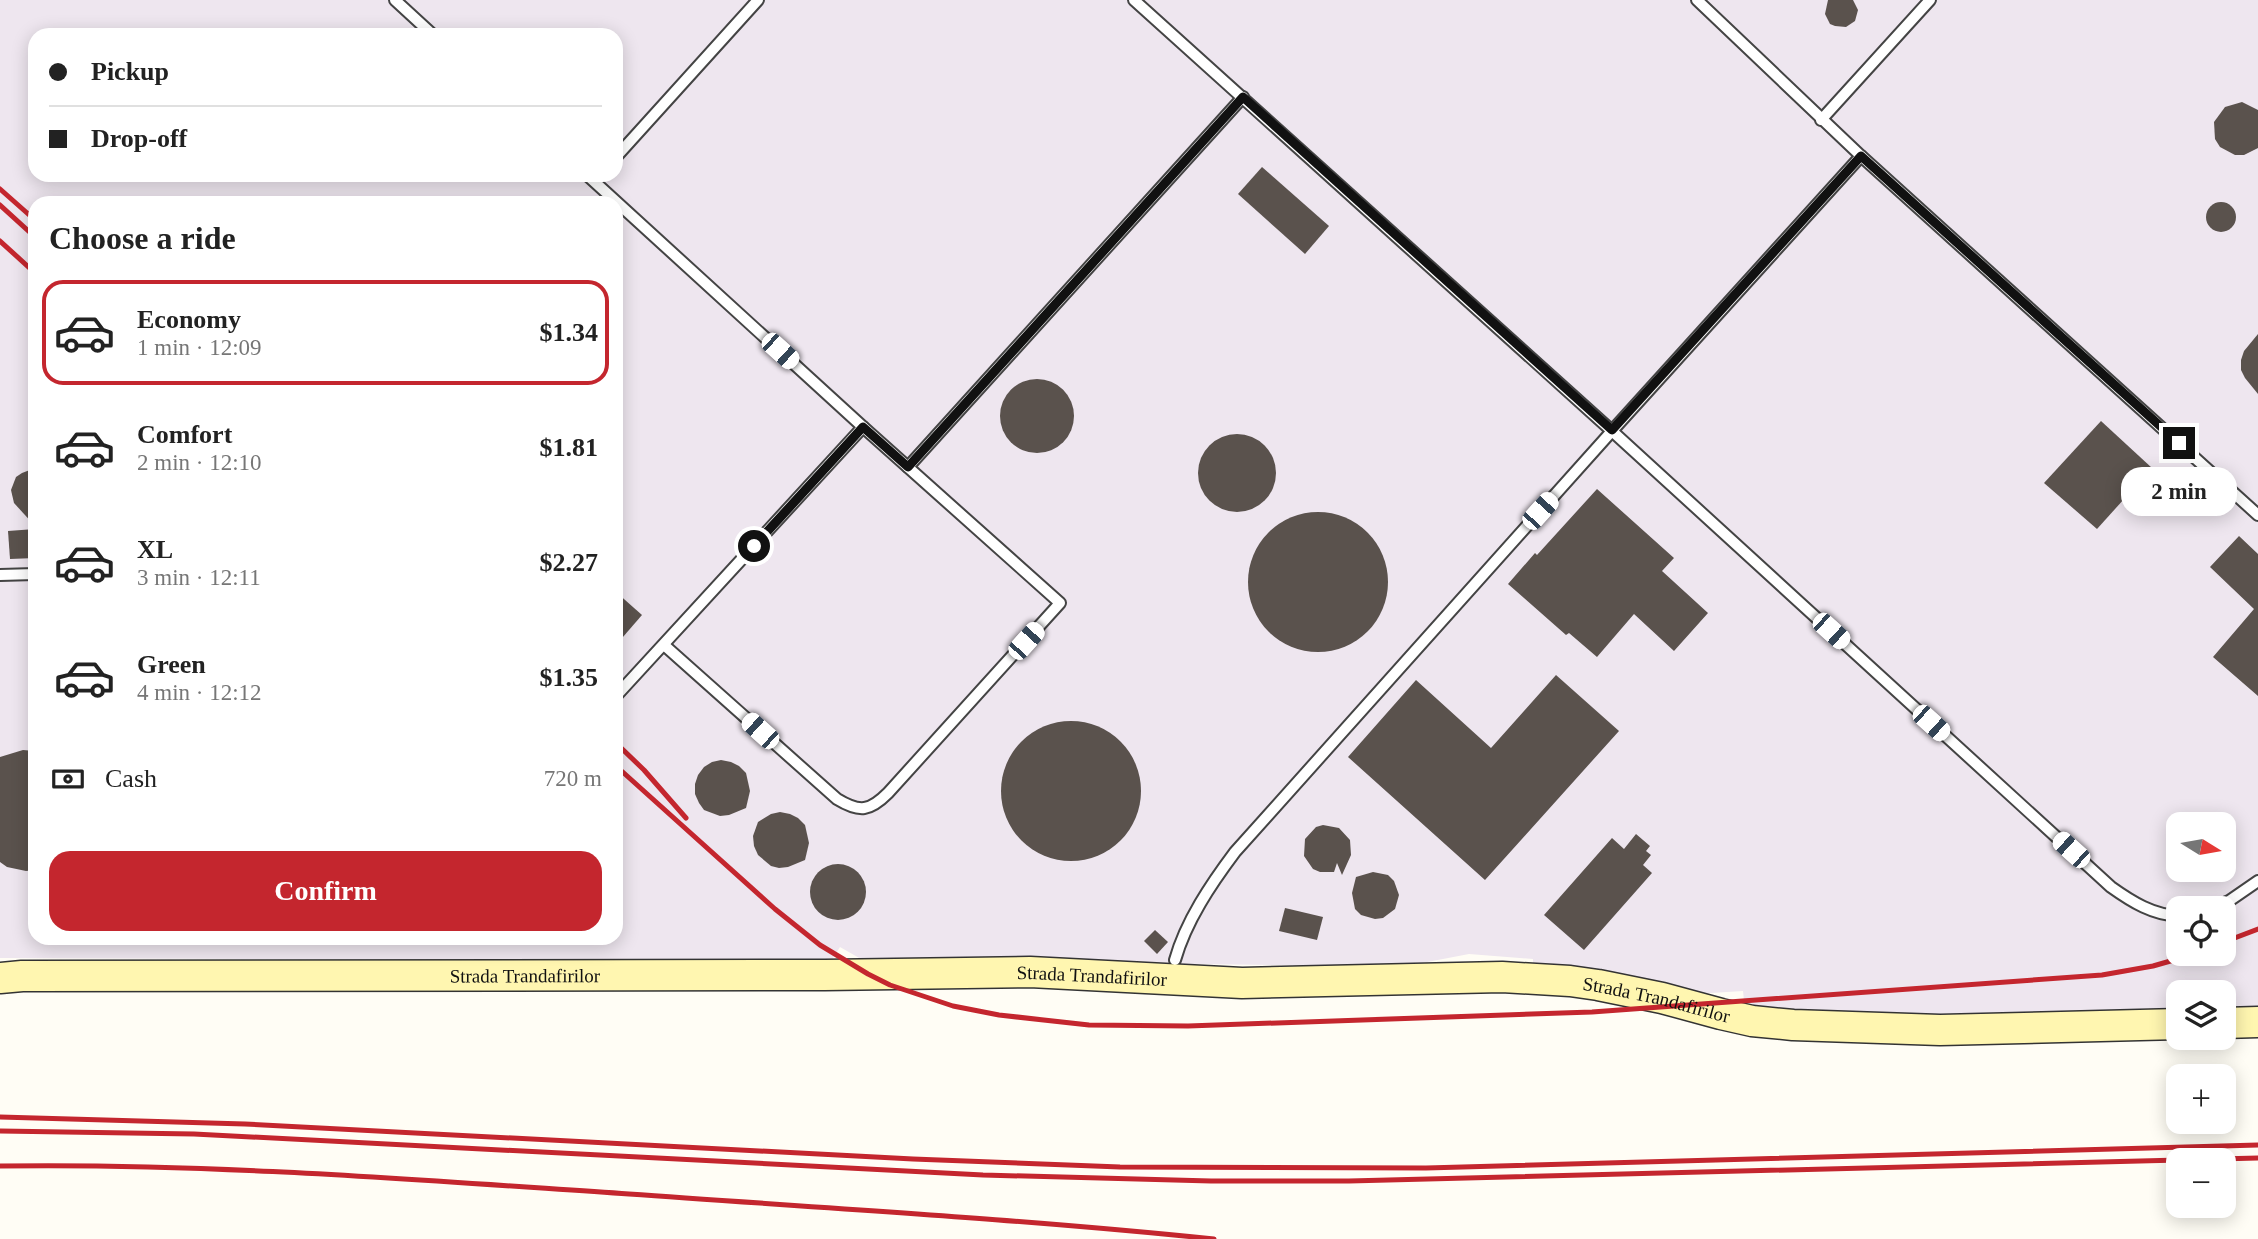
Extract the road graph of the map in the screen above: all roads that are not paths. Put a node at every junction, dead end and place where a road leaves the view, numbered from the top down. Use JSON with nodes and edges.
{"nodes":[{"id":1,"x":395,"y":0,"type":"edge"},
{"id":2,"x":758,"y":0,"type":"edge"},
{"id":3,"x":1133,"y":0,"type":"edge"},
{"id":4,"x":1697,"y":0,"type":"edge"},
{"id":5,"x":1930,"y":0,"type":"edge"},
{"id":6,"x":425,"y":28,"type":"edge"},
{"id":7,"x":1243,"y":97,"type":"junction"},
{"id":8,"x":1821,"y":120,"type":"junction"},
{"id":9,"x":623,"y":149,"type":"edge"},
{"id":10,"x":1861,"y":156,"type":"junction"},
{"id":11,"x":599,"y":182,"type":"edge"},
{"id":12,"x":614,"y":196,"type":"edge"},
{"id":13,"x":623,"y":204,"type":"edge"},
{"id":14,"x":863,"y":427,"type":"junction"},
{"id":15,"x":1612,"y":430,"type":"junction"},
{"id":16,"x":908,"y":467,"type":"junction"},
{"id":17,"x":2258,"y":515,"type":"edge"},
{"id":18,"x":28,"y":574,"type":"edge"},
{"id":19,"x":0,"y":575,"type":"edge"},
{"id":20,"x":664,"y":645,"type":"junction"},
{"id":21,"x":623,"y":689,"type":"edge"},
{"id":22,"x":2258,"y":881,"type":"edge"},
{"id":23,"x":2236,"y":896,"type":"edge"},
{"id":24,"x":2166,"y":914,"type":"edge"},
{"id":25,"x":1175,"y":960,"type":"dead end"},
{"id":26,"x":0,"y":978,"type":"edge"},
{"id":27,"x":2258,"y":1022,"type":"edge"},
{"id":28,"x":2236,"y":1023,"type":"edge"},
{"id":29,"x":2166,"y":1024,"type":"edge"}],
"edges":[{"from":1,"to":6,"type":"lane"},
{"from":2,"to":9,"type":"lane"},
{"from":3,"to":7,"type":"lane"},
{"from":4,"to":8,"type":"lane"},
{"from":5,"to":8,"type":"lane"},
{"from":7,"to":15,"type":"lane"},
{"from":7,"to":16,"type":"lane"},
{"from":8,"to":10,"type":"lane"},
{"from":10,"to":15,"type":"lane"},
{"from":10,"to":17,"type":"lane"},
{"from":11,"to":12,"type":"lane"},
{"from":13,"to":14,"type":"lane"},
{"from":14,"to":16,"type":"lane"},
{"from":14,"to":20,"type":"lane"},
{"from":15,"to":24,"type":"lane"},
{"from":15,"to":25,"type":"lane"},
{"from":16,"to":20,"type":"lane"},
{"from":18,"to":19,"type":"lane"},
{"from":20,"to":21,"type":"lane"},
{"from":22,"to":23,"type":"lane"},
{"from":26,"to":29,"type":"main road","name":"Strada Trandafirilor"},
{"from":27,"to":28,"type":"main road"}]}
